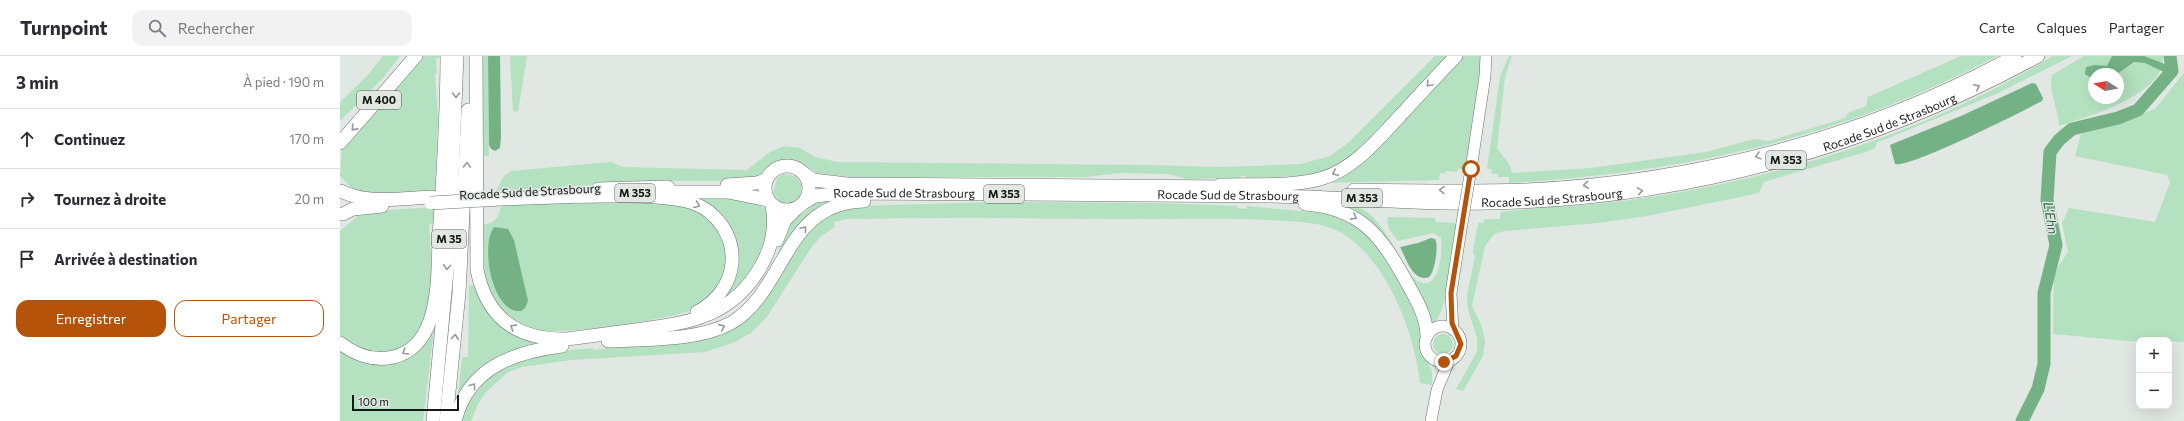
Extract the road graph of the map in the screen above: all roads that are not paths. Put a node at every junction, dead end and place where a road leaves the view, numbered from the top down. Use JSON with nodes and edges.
{"nodes":[{"id":1,"x":416,"y":56,"type":"edge"},
{"id":2,"x":447,"y":56,"type":"edge"},
{"id":3,"x":457,"y":56,"type":"edge"},
{"id":4,"x":469,"y":56,"type":"edge"},
{"id":5,"x":476,"y":56,"type":"edge"},
{"id":6,"x":1456,"y":56,"type":"edge"},
{"id":7,"x":1486,"y":56,"type":"edge"},
{"id":8,"x":1491,"y":56,"type":"edge"},
{"id":9,"x":2015,"y":56,"type":"edge"},
{"id":10,"x":2038,"y":56,"type":"edge"},
{"id":11,"x":1485,"y":76,"type":"junction"},
{"id":12,"x":340,"y":143,"type":"edge"},
{"id":13,"x":805,"y":174,"type":"junction"},
{"id":14,"x":767,"y":179,"type":"junction"},
{"id":15,"x":341,"y":190,"type":"edge"},
{"id":16,"x":1206,"y":191,"type":"junction"},
{"id":17,"x":964,"y":194,"type":"junction"},
{"id":18,"x":502,"y":196,"type":"junction"},
{"id":19,"x":575,"y":196,"type":"junction"},
{"id":20,"x":432,"y":200,"type":"junction"},
{"id":21,"x":770,"y":202,"type":"junction"},
{"id":22,"x":800,"y":206,"type":"junction"},
{"id":23,"x":341,"y":216,"type":"edge"},
{"id":24,"x":1451,"y":293,"type":"junction"},
{"id":25,"x":1453,"y":330,"type":"junction"},
{"id":26,"x":1432,"y":331,"type":"junction"},
{"id":27,"x":619,"y":332,"type":"junction"},
{"id":28,"x":340,"y":343,"type":"edge"},
{"id":29,"x":586,"y":343,"type":"junction"},
{"id":30,"x":1432,"y":358,"type":"junction"},
{"id":31,"x":1449,"y":361,"type":"junction"},
{"id":32,"x":1437,"y":390,"type":"junction"},
{"id":33,"x":433,"y":421,"type":"edge"},
{"id":34,"x":446,"y":421,"type":"edge"},
{"id":35,"x":456,"y":421,"type":"edge"},
{"id":36,"x":1431,"y":421,"type":"edge"}],
"edges":[{"from":1,"to":12,"type":"highway","number":"M 400","one_way":true},
{"from":2,"to":28,"type":"highway","one_way":true},
{"from":3,"to":33,"type":"highway","number":"M 35","one_way":true},
{"from":34,"to":4,"type":"highway","number":"M 35","one_way":true},
{"from":27,"to":5,"type":"highway","one_way":true},
{"from":6,"to":16,"type":"highway","one_way":true},
{"from":7,"to":11,"type":"main road"},
{"from":8,"to":11,"type":"main road"},
{"from":9,"to":16,"type":"highway","name":"Rocade Sud de Strasbourg","number":"M 353","one_way":true},
{"from":16,"to":10,"type":"highway","name":"Rocade Sud de Strasbourg","number":"M 353","one_way":true},
{"from":11,"to":24,"type":"main road","bridge":true},
{"from":13,"to":14,"type":"highway"},
{"from":13,"to":16,"type":"highway","name":"Rocade Sud de Strasbourg","number":"M 353"},
{"from":13,"to":22,"type":"highway"},
{"from":14,"to":18,"type":"highway","name":"Rocade Sud de Strasbourg","number":"M 353"},
{"from":14,"to":21,"type":"highway"},
{"from":15,"to":20,"type":"highway","name":"Rocade Sud de Strasbourg","number":"M 353"},
{"from":15,"to":23,"type":"highway"},
{"from":16,"to":17,"type":"highway","name":"Rocade Sud de Strasbourg","number":"M 353"},
{"from":16,"to":26,"type":"highway","one_way":true},
{"from":17,"to":22,"type":"highway","name":"Rocade Sud de Strasbourg","number":"M 353"},
{"from":29,"to":17,"type":"highway","one_way":true},
{"from":18,"to":19,"type":"highway","name":"Rocade Sud de Strasbourg","number":"M 353"},
{"from":18,"to":20,"type":"highway","name":"Rocade Sud de Strasbourg","number":"M 353","bridge":true},
{"from":19,"to":21,"type":"highway","name":"Rocade Sud de Strasbourg","number":"M 353"},
{"from":19,"to":27,"type":"highway","one_way":true},
{"from":20,"to":23,"type":"highway","name":"Rocade Sud de Strasbourg","number":"M 353"},
{"from":21,"to":22,"type":"highway"},
{"from":21,"to":27,"type":"highway"},
{"from":22,"to":29,"type":"highway"},
{"from":24,"to":25,"type":"main road"},
{"from":24,"to":26,"type":"main road"},
{"from":25,"to":26,"type":"main road"},
{"from":25,"to":31,"type":"main road"},
{"from":26,"to":30,"type":"main road"},
{"from":35,"to":29,"type":"highway","one_way":true},
{"from":30,"to":31,"type":"main road"},
{"from":30,"to":32,"type":"main road"},
{"from":31,"to":32,"type":"main road"},
{"from":32,"to":36,"type":"main road"}]}
